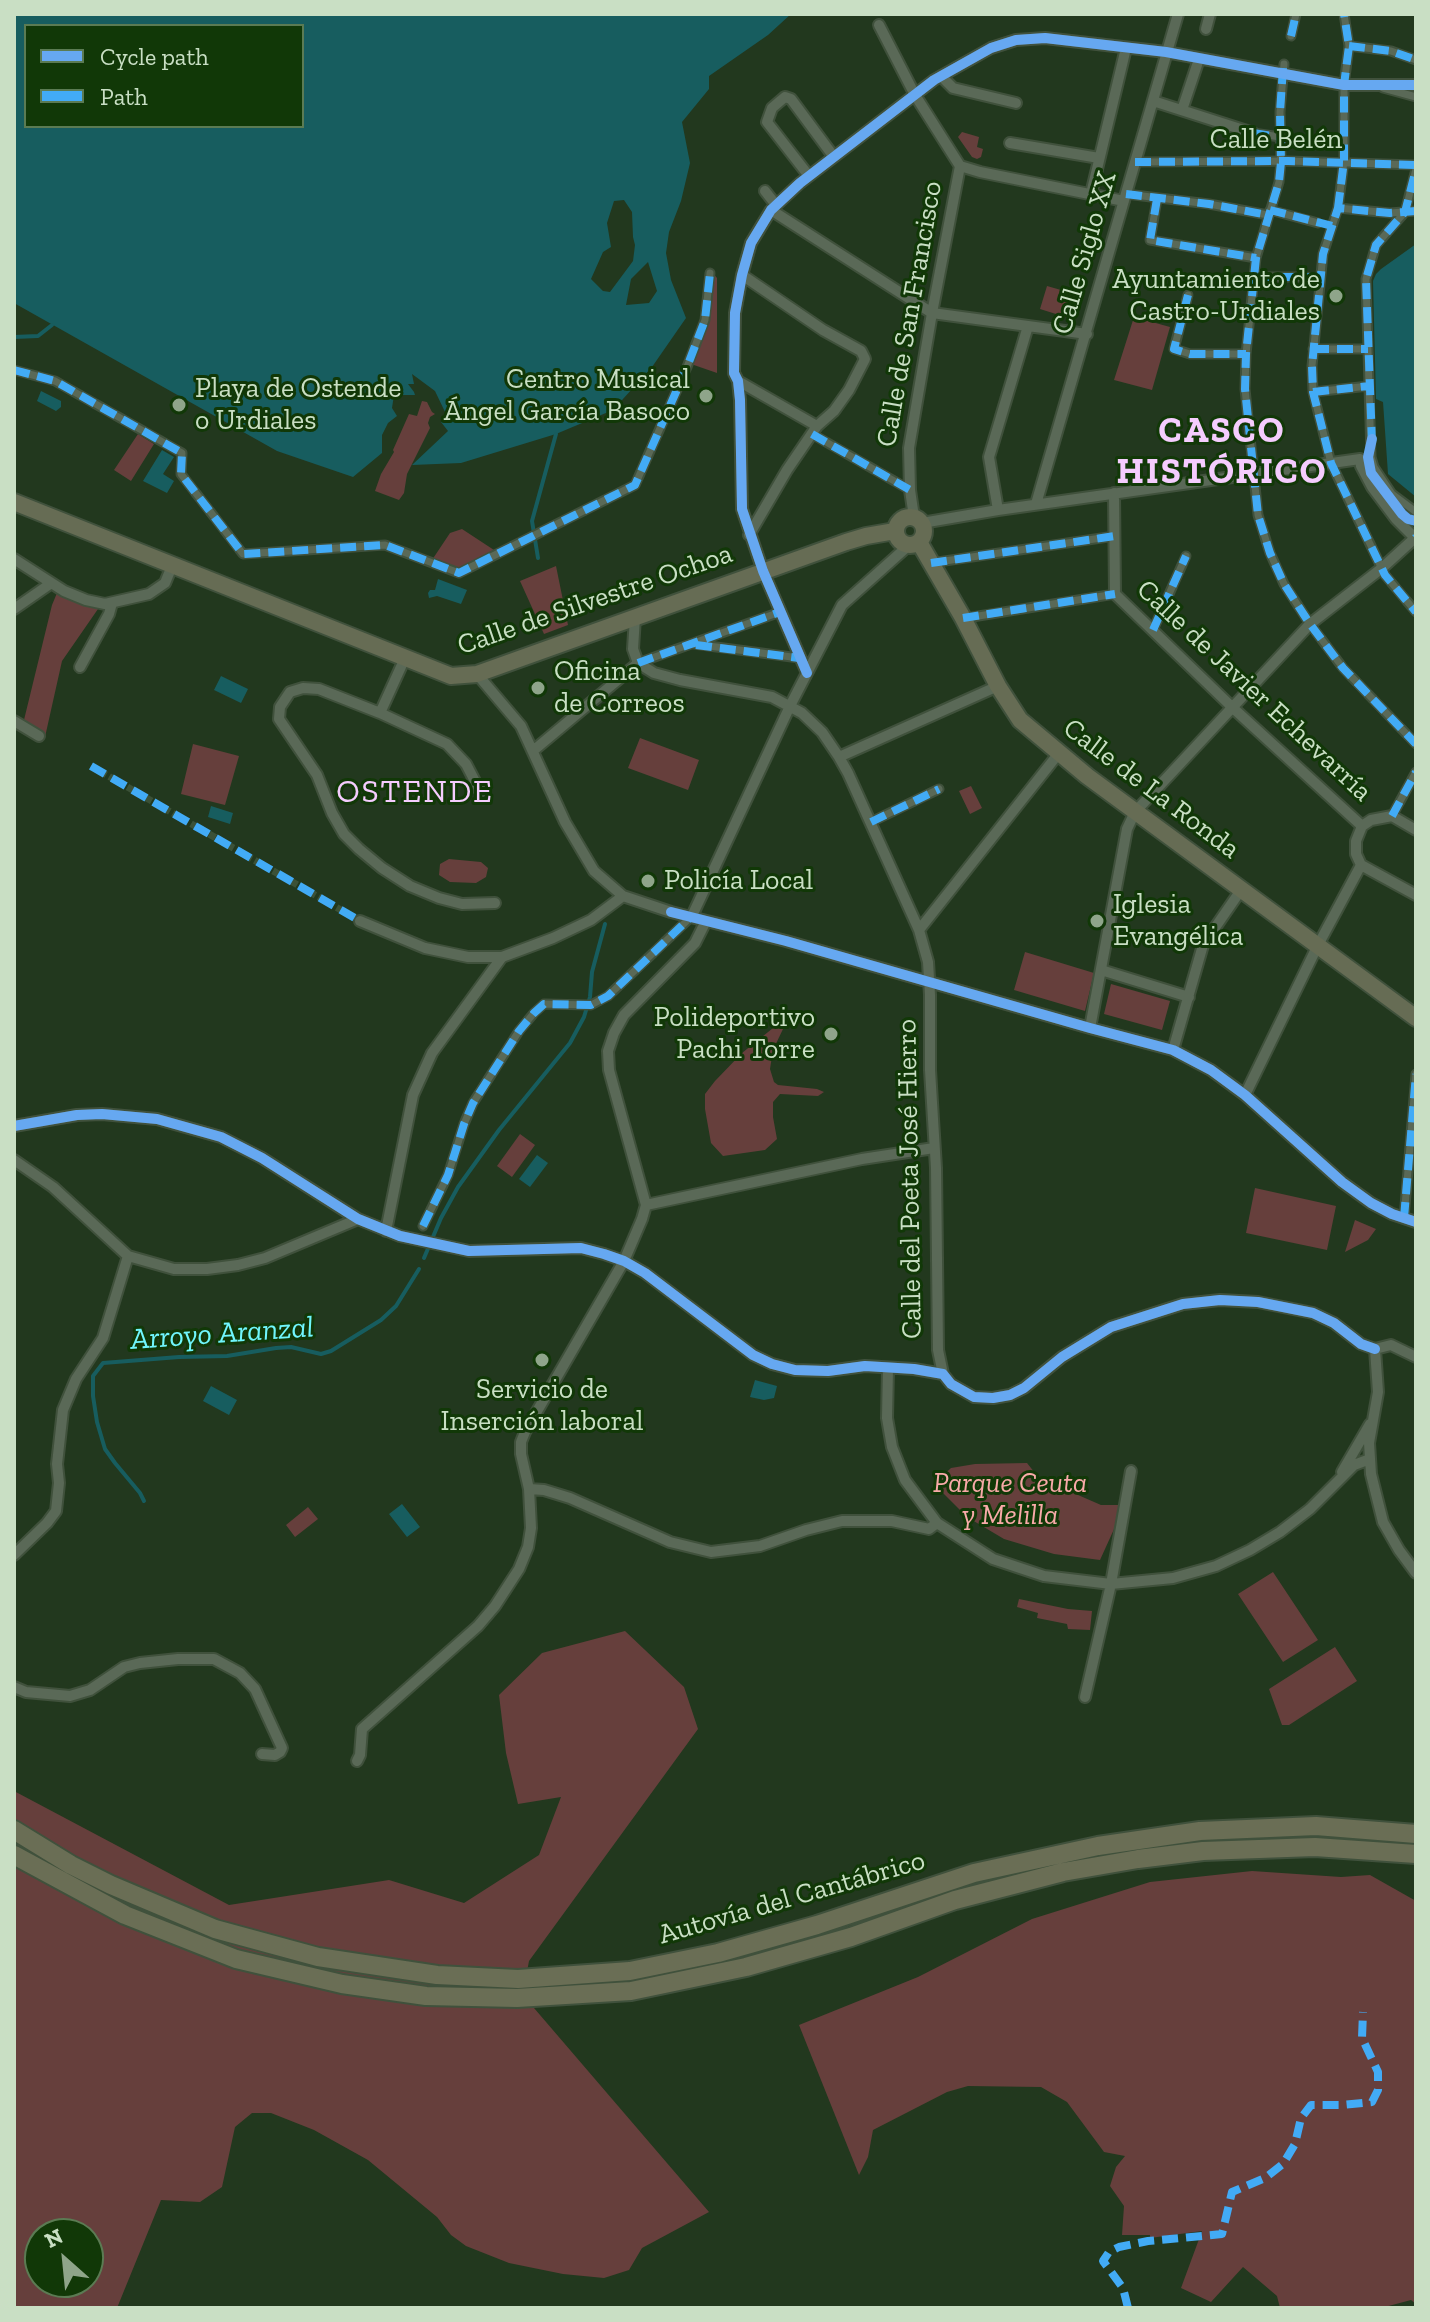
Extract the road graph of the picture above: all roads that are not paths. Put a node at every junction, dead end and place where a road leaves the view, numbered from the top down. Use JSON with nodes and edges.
{"nodes":[{"id":1,"x":1178,"y":14,"type":"edge"},
{"id":2,"x":1210,"y":14,"type":"edge"},
{"id":3,"x":1296,"y":14,"type":"edge"},
{"id":4,"x":1353,"y":14,"type":"edge"},
{"id":5,"x":1345,"y":17,"type":"edge"},
{"id":6,"x":879,"y":25,"type":"dead end"},
{"id":7,"x":1206,"y":29,"type":"dead end"},
{"id":8,"x":1291,"y":36,"type":"dead end"},
{"id":9,"x":1349,"y":46,"type":"junction"},
{"id":10,"x":1126,"y":48,"type":"junction"},
{"id":11,"x":1166,"y":52,"type":"junction"},
{"id":12,"x":1199,"y":59,"type":"junction"},
{"id":13,"x":1415,"y":59,"type":"edge"},
{"id":14,"x":1283,"y":68,"type":"junction"},
{"id":15,"x":941,"y":76,"type":"junction"},
{"id":16,"x":1344,"y":85,"type":"junction"},
{"id":17,"x":1416,"y":85,"type":"edge"},
{"id":18,"x":1379,"y":87,"type":"junction"},
{"id":19,"x":915,"y":95,"type":"junction"},
{"id":20,"x":1416,"y":97,"type":"edge"},
{"id":21,"x":1153,"y":101,"type":"junction"},
{"id":22,"x":1016,"y":103,"type":"dead end"},
{"id":23,"x":1182,"y":110,"type":"junction"},
{"id":24,"x":1253,"y":133,"type":"joint"},
{"id":25,"x":1280,"y":137,"type":"junction"},
{"id":26,"x":1010,"y":143,"type":"dead end"},
{"id":27,"x":834,"y":157,"type":"junction"},
{"id":28,"x":1099,"y":158,"type":"junction"},
{"id":29,"x":1344,"y":161,"type":"junction"},
{"id":30,"x":1135,"y":162,"type":"junction"},
{"id":31,"x":1281,"y":162,"type":"junction"},
{"id":32,"x":960,"y":166,"type":"junction"},
{"id":33,"x":1416,"y":167,"type":"edge"},
{"id":34,"x":809,"y":176,"type":"junction"},
{"id":35,"x":765,"y":191,"type":"dead end"},
{"id":36,"x":1091,"y":194,"type":"junction"},
{"id":37,"x":1125,"y":198,"type":"junction"},
{"id":38,"x":1157,"y":199,"type":"junction"},
{"id":39,"x":773,"y":207,"type":"junction"},
{"id":40,"x":1338,"y":208,"type":"junction"},
{"id":41,"x":1416,"y":211,"type":"edge"},
{"id":42,"x":1269,"y":212,"type":"junction"},
{"id":43,"x":1405,"y":212,"type":"junction"},
{"id":44,"x":1318,"y":223,"type":"dead end"},
{"id":45,"x":1256,"y":258,"type":"junction"},
{"id":46,"x":710,"y":273,"type":"dead end"},
{"id":47,"x":742,"y":275,"type":"junction"},
{"id":48,"x":1255,"y":277,"type":"junction"},
{"id":49,"x":1307,"y":277,"type":"dead end"},
{"id":50,"x":1188,"y":295,"type":"dead end"},
{"id":51,"x":932,"y":313,"type":"junction"},
{"id":52,"x":1028,"y":326,"type":"junction"},
{"id":53,"x":1087,"y":334,"type":"junction"},
{"id":54,"x":1313,"y":349,"type":"junction"},
{"id":55,"x":1368,"y":349,"type":"junction"},
{"id":56,"x":1246,"y":354,"type":"junction"},
{"id":57,"x":14,"y":370,"type":"edge"},
{"id":58,"x":738,"y":381,"type":"junction"},
{"id":59,"x":1369,"y":386,"type":"junction"},
{"id":60,"x":1313,"y":392,"type":"junction"},
{"id":61,"x":814,"y":430,"type":"junction"},
{"id":62,"x":1331,"y":463,"type":"junction"},
{"id":63,"x":1253,"y":473,"type":"junction"},
{"id":64,"x":910,"y":490,"type":"junction"},
{"id":65,"x":1114,"y":493,"type":"junction"},
{"id":66,"x":14,"y":502,"type":"edge"},
{"id":67,"x":1036,"y":504,"type":"junction"},
{"id":68,"x":998,"y":510,"type":"junction"},
{"id":69,"x":1416,"y":512,"type":"edge"},
{"id":70,"x":918,"y":520,"type":"junction"},
{"id":71,"x":895,"y":531,"type":"junction"},
{"id":72,"x":749,"y":535,"type":"junction"},
{"id":73,"x":1115,"y":536,"type":"junction"},
{"id":74,"x":1416,"y":538,"type":"edge"},
{"id":75,"x":914,"y":544,"type":"junction"},
{"id":76,"x":1186,"y":556,"type":"dead end"},
{"id":77,"x":14,"y":559,"type":"edge"},
{"id":78,"x":931,"y":563,"type":"junction"},
{"id":79,"x":172,"y":566,"type":"junction"},
{"id":80,"x":1382,"y":568,"type":"junction"},
{"id":81,"x":763,"y":571,"type":"junction"},
{"id":82,"x":50,"y":584,"type":"junction"},
{"id":83,"x":1115,"y":594,"type":"junction"},
{"id":84,"x":116,"y":603,"type":"junction"},
{"id":85,"x":14,"y":609,"type":"edge"},
{"id":86,"x":780,"y":612,"type":"junction"},
{"id":87,"x":1416,"y":612,"type":"edge"},
{"id":88,"x":635,"y":617,"type":"junction"},
{"id":89,"x":963,"y":618,"type":"junction"},
{"id":90,"x":1310,"y":624,"type":"junction"},
{"id":91,"x":1153,"y":630,"type":"junction"},
{"id":92,"x":692,"y":644,"type":"junction"},
{"id":93,"x":405,"y":658,"type":"junction"},
{"id":94,"x":799,"y":658,"type":"junction"},
{"id":95,"x":638,"y":663,"type":"junction"},
{"id":96,"x":80,"y":667,"type":"dead end"},
{"id":97,"x":807,"y":673,"type":"junction"},
{"id":98,"x":477,"y":674,"type":"junction"},
{"id":99,"x":998,"y":686,"type":"junction"},
{"id":100,"x":790,"y":706,"type":"junction"},
{"id":101,"x":1233,"y":708,"type":"junction"},
{"id":102,"x":380,"y":713,"type":"junction"},
{"id":103,"x":14,"y":721,"type":"edge"},
{"id":104,"x":39,"y":736,"type":"dead end"},
{"id":105,"x":1416,"y":744,"type":"edge"},
{"id":106,"x":534,"y":750,"type":"junction"},
{"id":107,"x":1059,"y":753,"type":"junction"},
{"id":108,"x":839,"y":757,"type":"junction"},
{"id":109,"x":1416,"y":772,"type":"edge"},
{"id":110,"x":939,"y":789,"type":"dead end"},
{"id":111,"x":480,"y":791,"type":"dead end"},
{"id":112,"x":1135,"y":812,"type":"junction"},
{"id":113,"x":1392,"y":816,"type":"junction"},
{"id":114,"x":871,"y":822,"type":"junction"},
{"id":115,"x":1362,"y":826,"type":"junction"},
{"id":116,"x":1416,"y":830,"type":"edge"},
{"id":117,"x":1361,"y":865,"type":"junction"},
{"id":118,"x":1241,"y":890,"type":"junction"},
{"id":119,"x":1416,"y":895,"type":"edge"},
{"id":120,"x":623,"y":896,"type":"junction"},
{"id":121,"x":495,"y":903,"type":"dead end"},
{"id":122,"x":692,"y":916,"type":"junction"},
{"id":123,"x":360,"y":921,"type":"tunnel mouth"},
{"id":124,"x":706,"y":921,"type":"junction"},
{"id":125,"x":919,"y":930,"type":"junction"},
{"id":126,"x":1317,"y":947,"type":"junction"},
{"id":127,"x":502,"y":957,"type":"junction"},
{"id":128,"x":1101,"y":970,"type":"junction"},
{"id":129,"x":929,"y":983,"type":"junction"},
{"id":130,"x":1189,"y":997,"type":"junction"},
{"id":131,"x":1416,"y":1018,"type":"edge"},
{"id":132,"x":1090,"y":1028,"type":"junction"},
{"id":133,"x":1173,"y":1050,"type":"junction"},
{"id":134,"x":1416,"y":1074,"type":"edge"},
{"id":135,"x":1415,"y":1094,"type":"edge"},
{"id":136,"x":1245,"y":1095,"type":"junction"},
{"id":137,"x":14,"y":1126,"type":"edge"},
{"id":138,"x":934,"y":1148,"type":"junction"},
{"id":139,"x":14,"y":1160,"type":"edge"},
{"id":140,"x":646,"y":1205,"type":"junction"},
{"id":141,"x":1404,"y":1218,"type":"junction"},
{"id":142,"x":358,"y":1219,"type":"junction"},
{"id":143,"x":1416,"y":1222,"type":"edge"},
{"id":144,"x":423,"y":1226,"type":"dead end"},
{"id":145,"x":386,"y":1231,"type":"junction"},
{"id":146,"x":128,"y":1256,"type":"junction"},
{"id":147,"x":624,"y":1261,"type":"junction"},
{"id":148,"x":1375,"y":1349,"type":"junction"},
{"id":149,"x":1416,"y":1357,"type":"edge"},
{"id":150,"x":888,"y":1368,"type":"junction"},
{"id":151,"x":943,"y":1374,"type":"junction"},
{"id":152,"x":1373,"y":1418,"type":"junction"},
{"id":153,"x":1370,"y":1459,"type":"junction"},
{"id":154,"x":1131,"y":1471,"type":"dead end"},
{"id":155,"x":1335,"y":1484,"type":"junction"},
{"id":156,"x":529,"y":1489,"type":"junction"},
{"id":157,"x":937,"y":1523,"type":"junction"},
{"id":158,"x":14,"y":1555,"type":"edge"},
{"id":159,"x":1416,"y":1573,"type":"edge"},
{"id":160,"x":1111,"y":1584,"type":"junction"},
{"id":161,"x":14,"y":1687,"type":"edge"},
{"id":162,"x":1085,"y":1697,"type":"dead end"},
{"id":163,"x":262,"y":1754,"type":"dead end"},
{"id":164,"x":357,"y":1761,"type":"dead end"},
{"id":165,"x":14,"y":1830,"type":"edge"},
{"id":166,"x":1416,"y":1834,"type":"edge"},
{"id":167,"x":1416,"y":1854,"type":"edge"},
{"id":168,"x":14,"y":1855,"type":"edge"}],
"edges":[{"from":1,"to":11,"type":"street","name":"Calle Siglo XX"},
{"from":2,"to":7,"type":"street"},
{"from":3,"to":8,"type":"street"},
{"from":4,"to":5,"type":"street"},
{"from":5,"to":9,"type":"street"},
{"from":6,"to":19,"type":"street"},
{"from":9,"to":13,"type":"street"},
{"from":9,"to":16,"type":"street"},
{"from":10,"to":11,"type":"street"},
{"from":10,"to":15,"type":"street"},
{"from":10,"to":28,"type":"street"},
{"from":11,"to":12,"type":"street"},
{"from":11,"to":21,"type":"street","name":"Calle Siglo XX"},
{"from":12,"to":14,"type":"street"},
{"from":12,"to":23,"type":"street"},
{"from":14,"to":16,"type":"street"},
{"from":14,"to":25,"type":"street"},
{"from":15,"to":19,"type":"street"},
{"from":15,"to":22,"type":"street"},
{"from":16,"to":18,"type":"street"},
{"from":16,"to":29,"type":"street"},
{"from":17,"to":18,"type":"street"},
{"from":18,"to":20,"type":"street"},
{"from":19,"to":27,"type":"street"},
{"from":19,"to":32,"type":"street"},
{"from":21,"to":23,"type":"street"},
{"from":21,"to":30,"type":"street","name":"Calle Siglo XX"},
{"from":23,"to":24,"type":"street"},
{"from":24,"to":25,"type":"street"},
{"from":25,"to":31,"type":"street"},
{"from":26,"to":28,"type":"street"},
{"from":27,"to":34,"type":"street"},
{"from":27,"to":34,"type":"street"},
{"from":28,"to":36,"type":"street"},
{"from":29,"to":31,"type":"street","name":"Calle Belén"},
{"from":29,"to":33,"type":"street","name":"Calle Belén"},
{"from":29,"to":40,"type":"street"},
{"from":30,"to":31,"type":"street","name":"Calle Belén"},
{"from":30,"to":37,"type":"street","name":"Calle Siglo XX"},
{"from":31,"to":42,"type":"street"},
{"from":32,"to":36,"type":"street"},
{"from":32,"to":51,"type":"street","name":"Calle de San Francisco"},
{"from":33,"to":43,"type":"street"},
{"from":34,"to":39,"type":"street"},
{"from":35,"to":39,"type":"street"},
{"from":36,"to":37,"type":"street"},
{"from":37,"to":38,"type":"street"},
{"from":37,"to":53,"type":"street","name":"Calle Siglo XX"},
{"from":38,"to":42,"type":"street"},
{"from":38,"to":45,"type":"street"},
{"from":39,"to":47,"type":"street"},
{"from":39,"to":51,"type":"street"},
{"from":40,"to":43,"type":"street"},
{"from":40,"to":54,"type":"street"},
{"from":41,"to":43,"type":"street"},
{"from":42,"to":44,"type":"street"},
{"from":42,"to":45,"type":"street"},
{"from":43,"to":55,"type":"street"},
{"from":45,"to":48,"type":"street"},
{"from":46,"to":57,"type":"street"},
{"from":47,"to":58,"type":"street"},
{"from":47,"to":61,"type":"street"},
{"from":48,"to":49,"type":"street"},
{"from":48,"to":56,"type":"street"},
{"from":50,"to":56,"type":"street"},
{"from":51,"to":52,"type":"street"},
{"from":51,"to":64,"type":"street","name":"Calle de San Francisco"},
{"from":52,"to":53,"type":"street"},
{"from":52,"to":68,"type":"street"},
{"from":53,"to":67,"type":"street","name":"Calle Siglo XX"},
{"from":54,"to":55,"type":"street"},
{"from":54,"to":60,"type":"street"},
{"from":55,"to":59,"type":"street"},
{"from":56,"to":63,"type":"street"},
{"from":58,"to":61,"type":"street"},
{"from":58,"to":72,"type":"street"},
{"from":59,"to":60,"type":"street"},
{"from":59,"to":69,"type":"street"},
{"from":60,"to":62,"type":"street"},
{"from":61,"to":64,"type":"street"},
{"from":61,"to":72,"type":"street"},
{"from":62,"to":63,"type":"street"},
{"from":62,"to":74,"type":"street"},
{"from":62,"to":80,"type":"street"},
{"from":63,"to":65,"type":"street"},
{"from":63,"to":90,"type":"street"},
{"from":64,"to":70,"type":"street","name":"Calle de San Francisco"},
{"from":65,"to":67,"type":"street"},
{"from":65,"to":73,"type":"street","name":"Calle de Javier Echevarría"},
{"from":66,"to":79,"type":"highway","name":"Calle de Silvestre Ochoa"},
{"from":67,"to":68,"type":"street"},
{"from":68,"to":70,"type":"street"},
{"from":70,"to":71,"type":"highway"},
{"from":70,"to":75,"type":"highway"},
{"from":71,"to":75,"type":"highway"},
{"from":71,"to":81,"type":"highway","name":"Calle de Silvestre Ochoa"},
{"from":72,"to":81,"type":"street"},
{"from":73,"to":78,"type":"street"},
{"from":73,"to":83,"type":"street","name":"Calle de Javier Echevarría"},
{"from":74,"to":80,"type":"street"},
{"from":75,"to":78,"type":"highway","name":"Calle de La Ronda"},
{"from":75,"to":97,"type":"street"},
{"from":76,"to":91,"type":"street"},
{"from":77,"to":82,"type":"street"},
{"from":78,"to":89,"type":"highway","name":"Calle de La Ronda"},
{"from":79,"to":84,"type":"street"},
{"from":79,"to":93,"type":"highway","name":"Calle de Silvestre Ochoa"},
{"from":80,"to":87,"type":"street"},
{"from":80,"to":90,"type":"street"},
{"from":81,"to":86,"type":"street"},
{"from":81,"to":88,"type":"highway","name":"Calle de Silvestre Ochoa"},
{"from":82,"to":84,"type":"street"},
{"from":82,"to":85,"type":"street"},
{"from":83,"to":89,"type":"street"},
{"from":83,"to":91,"type":"street","name":"Calle de Javier Echevarría"},
{"from":84,"to":96,"type":"street"},
{"from":86,"to":92,"type":"street"},
{"from":86,"to":94,"type":"street"},
{"from":88,"to":95,"type":"street"},
{"from":88,"to":98,"type":"highway","name":"Calle de Silvestre Ochoa"},
{"from":89,"to":99,"type":"highway","name":"Calle de La Ronda"},
{"from":90,"to":101,"type":"street"},
{"from":90,"to":105,"type":"street"},
{"from":91,"to":101,"type":"street","name":"Calle de Javier Echevarría"},
{"from":92,"to":94,"type":"street"},
{"from":92,"to":95,"type":"street"},
{"from":93,"to":98,"type":"highway","name":"Calle de Silvestre Ochoa"},
{"from":93,"to":102,"type":"street"},
{"from":94,"to":97,"type":"street"},
{"from":95,"to":100,"type":"street"},
{"from":95,"to":106,"type":"street"},
{"from":97,"to":100,"type":"street"},
{"from":98,"to":106,"type":"street"},
{"from":99,"to":107,"type":"highway","name":"Calle de La Ronda"},
{"from":99,"to":108,"type":"street"},
{"from":100,"to":108,"type":"street","name":"Calle del Poeta José Hierro"},
{"from":100,"to":122,"type":"street"},
{"from":101,"to":112,"type":"street"},
{"from":101,"to":115,"type":"street","name":"Calle de Javier Echevarría"},
{"from":102,"to":111,"type":"street"},
{"from":102,"to":121,"type":"street"},
{"from":103,"to":104,"type":"street"},
{"from":106,"to":120,"type":"street"},
{"from":107,"to":112,"type":"highway","name":"Calle de La Ronda"},
{"from":107,"to":125,"type":"street"},
{"from":108,"to":114,"type":"street","name":"Calle del Poeta José Hierro"},
{"from":109,"to":113,"type":"street"},
{"from":110,"to":114,"type":"street"},
{"from":112,"to":118,"type":"highway","name":"Calle de La Ronda"},
{"from":112,"to":128,"type":"street"},
{"from":113,"to":115,"type":"street"},
{"from":113,"to":116,"type":"street"},
{"from":114,"to":125,"type":"street","name":"Calle del Poeta José Hierro"},
{"from":115,"to":117,"type":"street"},
{"from":117,"to":119,"type":"street"},
{"from":117,"to":126,"type":"street"},
{"from":118,"to":126,"type":"highway","name":"Calle de La Ronda"},
{"from":118,"to":130,"type":"street"},
{"from":120,"to":122,"type":"street"},
{"from":120,"to":127,"type":"street"},
{"from":122,"to":124,"type":"street"},
{"from":122,"to":144,"type":"street"},
{"from":123,"to":127,"type":"street"},
{"from":124,"to":129,"type":"street"},
{"from":124,"to":140,"type":"street"},
{"from":125,"to":129,"type":"street","name":"Calle del Poeta José Hierro"},
{"from":126,"to":131,"type":"highway","name":"Calle de La Ronda"},
{"from":126,"to":136,"type":"street"},
{"from":127,"to":145,"type":"street"},
{"from":128,"to":130,"type":"street"},
{"from":128,"to":132,"type":"street"},
{"from":129,"to":132,"type":"street"},
{"from":129,"to":138,"type":"street","name":"Calle del Poeta José Hierro"},
{"from":130,"to":133,"type":"street"},
{"from":132,"to":133,"type":"street"},
{"from":133,"to":136,"type":"street"},
{"from":134,"to":135,"type":"street"},
{"from":135,"to":141,"type":"street"},
{"from":136,"to":141,"type":"street"},
{"from":137,"to":142,"type":"street"},
{"from":138,"to":140,"type":"street"},
{"from":138,"to":151,"type":"street","name":"Calle del Poeta José Hierro"},
{"from":139,"to":146,"type":"street"},
{"from":140,"to":147,"type":"street"},
{"from":141,"to":143,"type":"street"},
{"from":142,"to":145,"type":"street"},
{"from":142,"to":146,"type":"street"},
{"from":145,"to":147,"type":"street"},
{"from":146,"to":158,"type":"street"},
{"from":147,"to":150,"type":"street"},
{"from":147,"to":156,"type":"street"},
{"from":148,"to":149,"type":"street"},
{"from":148,"to":151,"type":"street"},
{"from":148,"to":152,"type":"street"},
{"from":150,"to":151,"type":"street"},
{"from":150,"to":157,"type":"street"},
{"from":152,"to":153,"type":"street"},
{"from":152,"to":155,"type":"street"},
{"from":153,"to":155,"type":"street"},
{"from":153,"to":159,"type":"street"},
{"from":154,"to":160,"type":"street"},
{"from":155,"to":160,"type":"street"},
{"from":156,"to":157,"type":"street"},
{"from":156,"to":164,"type":"street"},
{"from":157,"to":160,"type":"street"},
{"from":160,"to":162,"type":"street"},
{"from":161,"to":163,"type":"street"},
{"from":165,"to":166,"type":"highway","name":"Autovía del Cantábrico"},
{"from":167,"to":168,"type":"highway","name":"Autovía del Cantábrico"}]}
